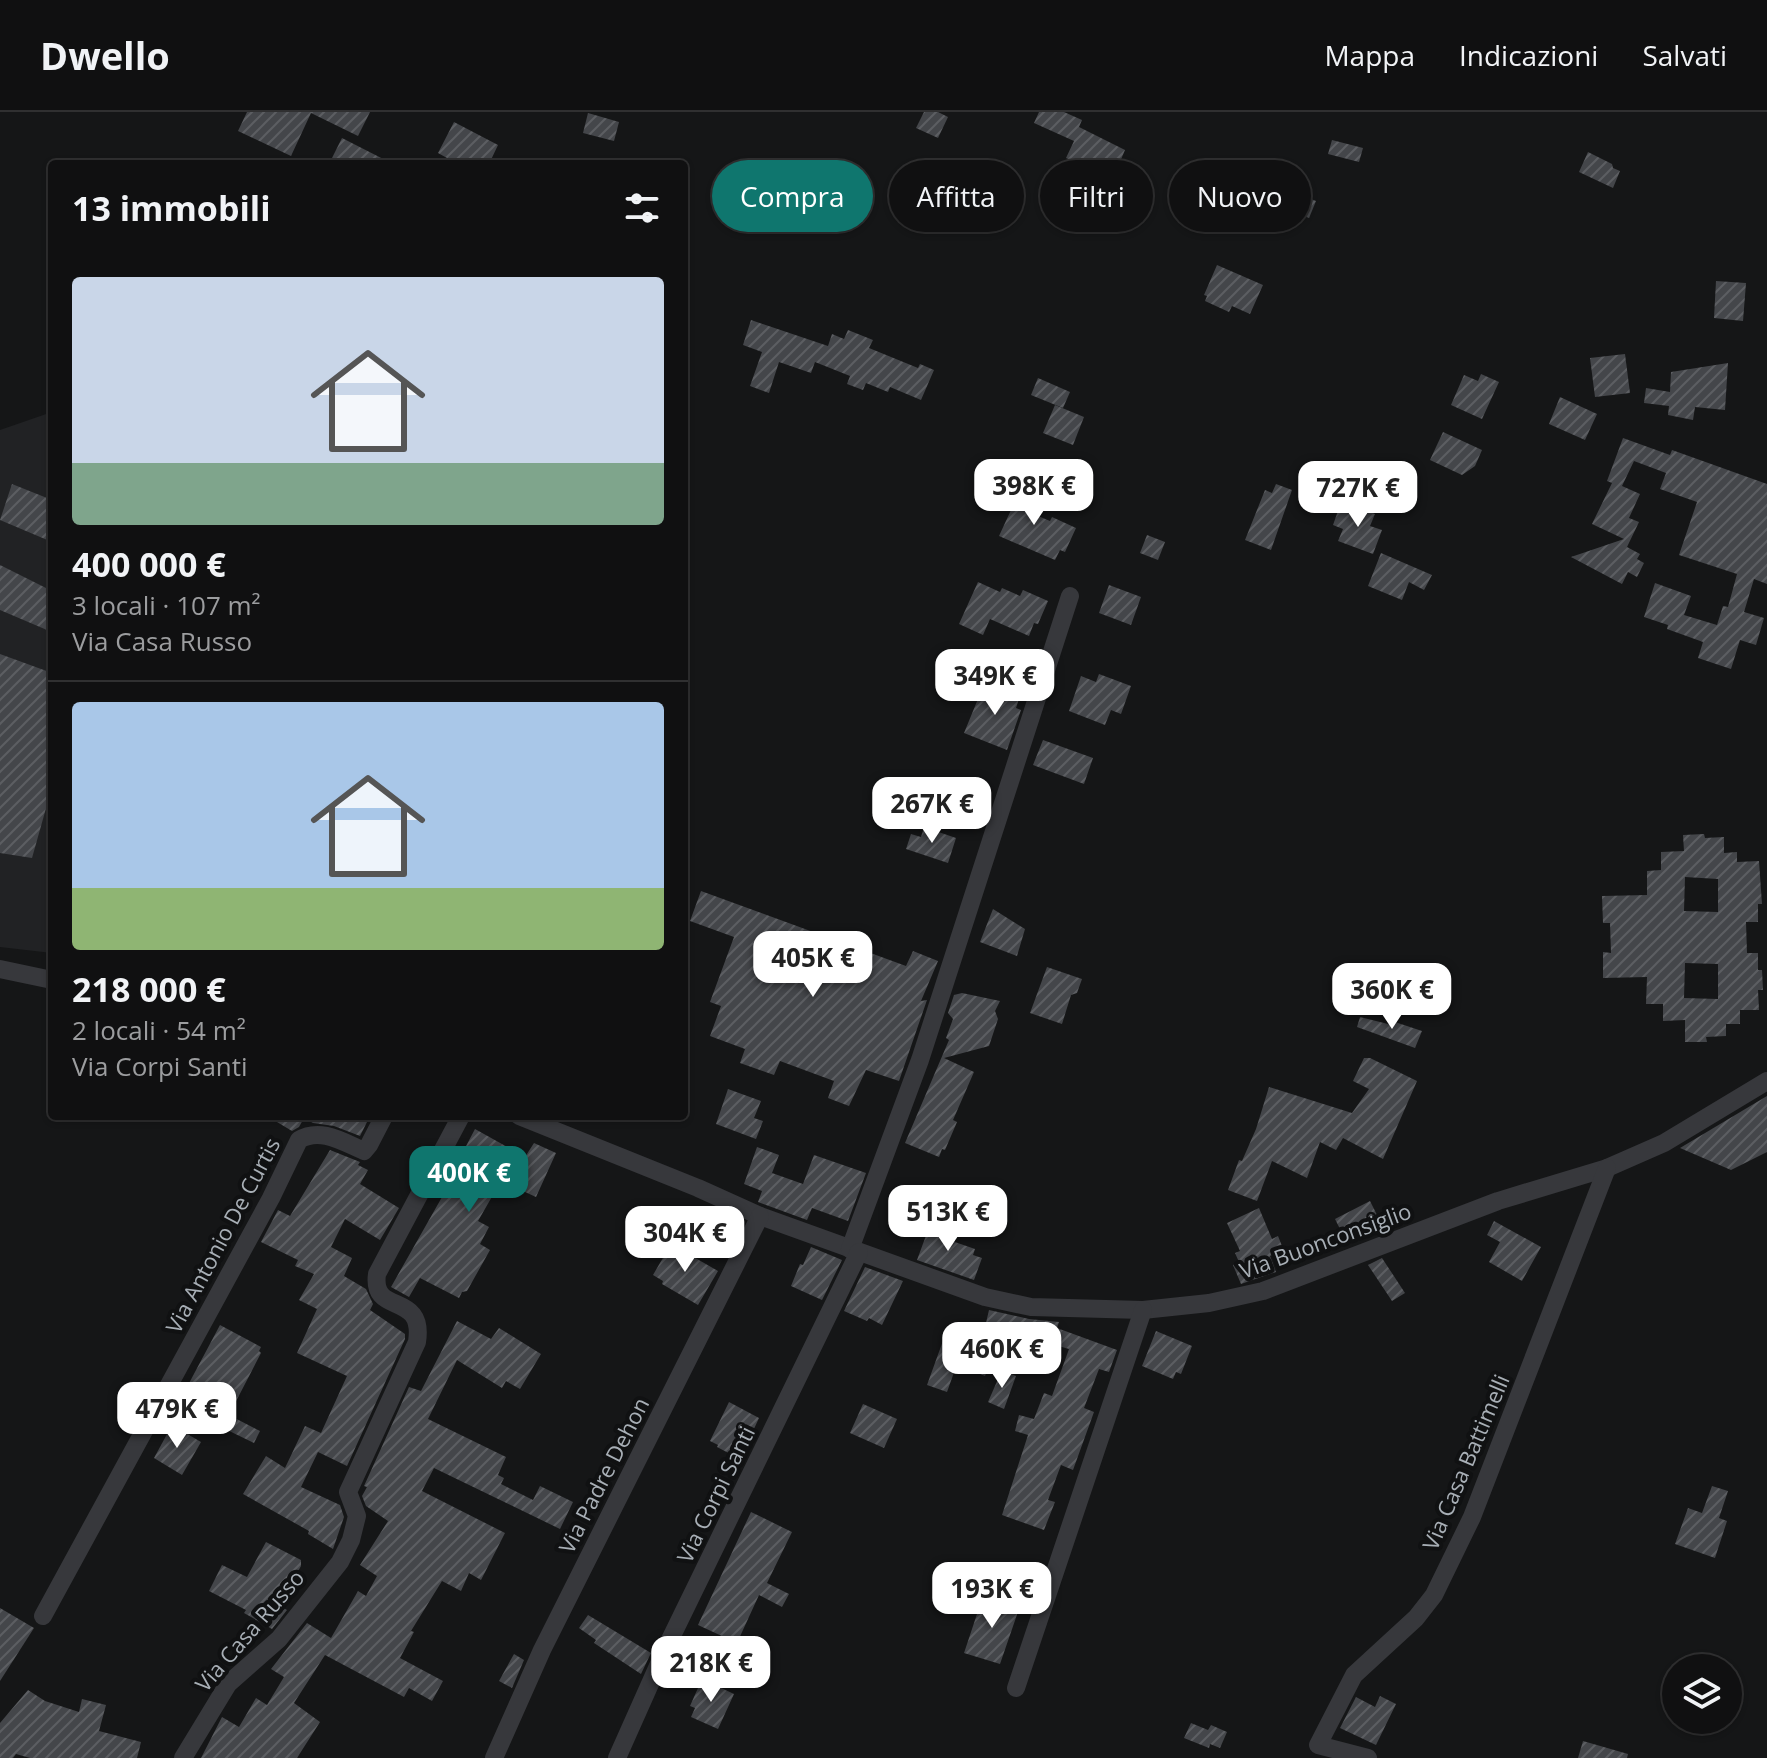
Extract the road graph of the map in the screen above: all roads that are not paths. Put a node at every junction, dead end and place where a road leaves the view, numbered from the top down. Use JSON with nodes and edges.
{"nodes":[{"id":1,"x":1070,"y":596,"type":"dead end"},
{"id":2,"x":0,"y":969,"type":"edge"},
{"id":3,"x":48,"y":979,"type":"edge"},
{"id":4,"x":1767,"y":1081,"type":"edge"},
{"id":5,"x":382,"y":1120,"type":"edge"},
{"id":6,"x":459,"y":1120,"type":"edge"},
{"id":7,"x":529,"y":1120,"type":"edge"},
{"id":8,"x":1607,"y":1168,"type":"junction"},
{"id":9,"x":760,"y":1216,"type":"junction"},
{"id":10,"x":854,"y":1251,"type":"junction"},
{"id":11,"x":1143,"y":1310,"type":"junction"},
{"id":12,"x":43,"y":1616,"type":"dead end"},
{"id":13,"x":1016,"y":1688,"type":"dead end"},
{"id":14,"x":183,"y":1758,"type":"edge"},
{"id":15,"x":494,"y":1758,"type":"edge"},
{"id":16,"x":617,"y":1758,"type":"edge"},
{"id":17,"x":1368,"y":1758,"type":"edge"}],
"edges":[{"from":1,"to":10,"type":"street","name":"Via Corpi Santi"},
{"from":2,"to":3,"type":"street"},
{"from":4,"to":8,"type":"street","name":"Via Buonconsiglio"},
{"from":5,"to":12,"type":"street","name":"Via Antonio De Curtis"},
{"from":6,"to":14,"type":"street","name":"Via Casa Russo"},
{"from":7,"to":9,"type":"street","name":"Via Buonconsiglio"},
{"from":8,"to":11,"type":"street","name":"Via Buonconsiglio"},
{"from":8,"to":17,"type":"street","name":"Via Casa Battimelli"},
{"from":9,"to":10,"type":"street","name":"Via Buonconsiglio"},
{"from":9,"to":15,"type":"street","name":"Via Padre Dehon"},
{"from":10,"to":11,"type":"street","name":"Via Buonconsiglio"},
{"from":10,"to":16,"type":"street","name":"Via Corpi Santi"},
{"from":11,"to":13,"type":"street"}]}
